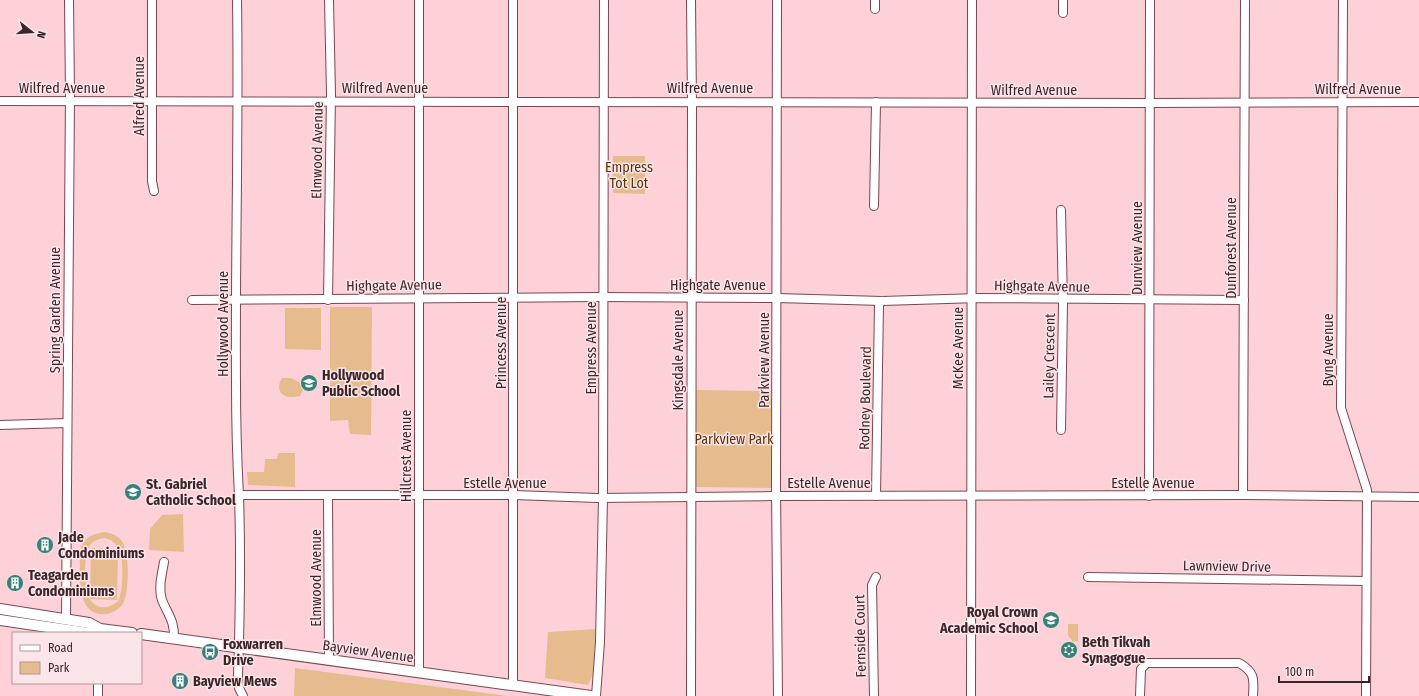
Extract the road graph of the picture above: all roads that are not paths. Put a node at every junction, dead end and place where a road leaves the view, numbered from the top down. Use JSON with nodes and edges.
{"nodes":[{"id":1,"x":69,"y":0,"type":"edge"},
{"id":2,"x":152,"y":0,"type":"edge"},
{"id":3,"x":237,"y":0,"type":"edge"},
{"id":4,"x":329,"y":0,"type":"edge"},
{"id":5,"x":419,"y":0,"type":"edge"},
{"id":6,"x":514,"y":0,"type":"edge"},
{"id":7,"x":604,"y":0,"type":"edge"},
{"id":8,"x":690,"y":0,"type":"edge"},
{"id":9,"x":777,"y":0,"type":"edge"},
{"id":10,"x":875,"y":0,"type":"edge"},
{"id":11,"x":972,"y":0,"type":"edge"},
{"id":12,"x":1063,"y":0,"type":"edge"},
{"id":13,"x":1150,"y":0,"type":"edge"},
{"id":14,"x":1245,"y":0,"type":"edge"},
{"id":15,"x":1343,"y":0,"type":"edge"},
{"id":16,"x":875,"y":9,"type":"dead end"},
{"id":17,"x":1063,"y":13,"type":"dead end"},
{"id":18,"x":0,"y":101,"type":"edge"},
{"id":19,"x":238,"y":101,"type":"junction"},
{"id":20,"x":331,"y":101,"type":"junction"},
{"id":21,"x":420,"y":101,"type":"junction"},
{"id":22,"x":514,"y":101,"type":"junction"},
{"id":23,"x":604,"y":101,"type":"junction"},
{"id":24,"x":692,"y":101,"type":"junction"},
{"id":25,"x":777,"y":101,"type":"junction"},
{"id":26,"x":70,"y":102,"type":"junction"},
{"id":27,"x":153,"y":102,"type":"junction"},
{"id":28,"x":876,"y":102,"type":"junction"},
{"id":29,"x":972,"y":102,"type":"junction"},
{"id":30,"x":1244,"y":102,"type":"junction"},
{"id":31,"x":1343,"y":102,"type":"junction"},
{"id":32,"x":1419,"y":102,"type":"edge"},
{"id":33,"x":1149,"y":103,"type":"junction"},
{"id":34,"x":154,"y":191,"type":"dead end"},
{"id":35,"x":874,"y":206,"type":"dead end"},
{"id":36,"x":1060,"y":210,"type":"dead end"},
{"id":37,"x":419,"y":297,"type":"junction"},
{"id":38,"x":604,"y":297,"type":"junction"},
{"id":39,"x":514,"y":298,"type":"junction"},
{"id":40,"x":691,"y":298,"type":"junction"},
{"id":41,"x":777,"y":298,"type":"junction"},
{"id":42,"x":972,"y":298,"type":"junction"},
{"id":43,"x":235,"y":299,"type":"junction"},
{"id":44,"x":192,"y":300,"type":"dead end"},
{"id":45,"x":328,"y":300,"type":"junction"},
{"id":46,"x":1063,"y":300,"type":"junction"},
{"id":47,"x":1150,"y":300,"type":"junction"},
{"id":48,"x":1244,"y":300,"type":"junction"},
{"id":49,"x":882,"y":301,"type":"junction"},
{"id":50,"x":67,"y":423,"type":"junction"},
{"id":51,"x":0,"y":424,"type":"edge"},
{"id":52,"x":1061,"y":430,"type":"dead end"},
{"id":53,"x":239,"y":495,"type":"junction"},
{"id":54,"x":514,"y":495,"type":"junction"},
{"id":55,"x":1243,"y":495,"type":"junction"},
{"id":56,"x":328,"y":496,"type":"junction"},
{"id":57,"x":419,"y":496,"type":"junction"},
{"id":58,"x":776,"y":496,"type":"junction"},
{"id":59,"x":876,"y":496,"type":"junction"},
{"id":60,"x":970,"y":496,"type":"junction"},
{"id":61,"x":1149,"y":496,"type":"junction"},
{"id":62,"x":691,"y":497,"type":"junction"},
{"id":63,"x":1367,"y":497,"type":"junction"},
{"id":64,"x":1419,"y":497,"type":"edge"},
{"id":65,"x":602,"y":498,"type":"junction"},
{"id":66,"x":164,"y":562,"type":"dead end"},
{"id":67,"x":876,"y":577,"type":"dead end"},
{"id":68,"x":1088,"y":577,"type":"dead end"},
{"id":69,"x":1366,"y":581,"type":"junction"},
{"id":70,"x":0,"y":609,"type":"edge"},
{"id":71,"x":66,"y":619,"type":"junction"},
{"id":72,"x":0,"y":620,"type":"edge"},
{"id":73,"x":32,"y":625,"type":"junction"},
{"id":74,"x":100,"y":631,"type":"edge"},
{"id":75,"x":81,"y":632,"type":"edge"},
{"id":76,"x":116,"y":632,"type":"edge"},
{"id":77,"x":142,"y":634,"type":"edge"},
{"id":78,"x":174,"y":638,"type":"junction"},
{"id":79,"x":239,"y":648,"type":"junction"},
{"id":80,"x":329,"y":660,"type":"junction"},
{"id":81,"x":419,"y":672,"type":"junction"},
{"id":82,"x":98,"y":684,"type":"edge"},
{"id":83,"x":513,"y":685,"type":"junction"},
{"id":84,"x":98,"y":696,"type":"edge"},
{"id":85,"x":243,"y":696,"type":"edge"},
{"id":86,"x":591,"y":696,"type":"edge"},
{"id":87,"x":596,"y":696,"type":"edge"},
{"id":88,"x":691,"y":696,"type":"edge"},
{"id":89,"x":778,"y":696,"type":"edge"},
{"id":90,"x":874,"y":696,"type":"edge"},
{"id":91,"x":971,"y":696,"type":"edge"},
{"id":92,"x":1140,"y":696,"type":"edge"},
{"id":93,"x":1253,"y":696,"type":"edge"},
{"id":94,"x":1366,"y":696,"type":"edge"}],
"edges":[{"from":1,"to":26,"type":"street","name":"Spring Garden Avenue"},
{"from":2,"to":27,"type":"street","name":"Alfred Avenue"},
{"from":3,"to":19,"type":"street","name":"Hollywood Avenue"},
{"from":4,"to":20,"type":"street","name":"Elmwood Avenue"},
{"from":5,"to":21,"type":"street","name":"Hillcrest Avenue"},
{"from":6,"to":22,"type":"street","name":"Princess Avenue"},
{"from":7,"to":23,"type":"street","name":"Empress Avenue"},
{"from":8,"to":24,"type":"street","name":"Kingsdale Avenue"},
{"from":9,"to":25,"type":"street","name":"Parkview Avenue"},
{"from":10,"to":16,"type":"street"},
{"from":11,"to":29,"type":"street","name":"McKee Avenue"},
{"from":12,"to":17,"type":"street"},
{"from":13,"to":33,"type":"street","name":"Dunview Avenue"},
{"from":14,"to":30,"type":"street","name":"Dunforest Avenue"},
{"from":15,"to":31,"type":"street","name":"Byng Avenue"},
{"from":18,"to":26,"type":"street","name":"Wilfred Avenue"},
{"from":19,"to":20,"type":"street","name":"Wilfred Avenue"},
{"from":19,"to":27,"type":"street","name":"Wilfred Avenue"},
{"from":19,"to":43,"type":"street","name":"Hollywood Avenue"},
{"from":20,"to":21,"type":"street","name":"Wilfred Avenue"},
{"from":20,"to":45,"type":"street","name":"Elmwood Avenue"},
{"from":21,"to":22,"type":"street","name":"Wilfred Avenue"},
{"from":21,"to":37,"type":"street","name":"Hillcrest Avenue"},
{"from":22,"to":23,"type":"street","name":"Wilfred Avenue"},
{"from":22,"to":39,"type":"street","name":"Princess Avenue"},
{"from":23,"to":24,"type":"street","name":"Wilfred Avenue"},
{"from":23,"to":38,"type":"street","name":"Empress Avenue"},
{"from":24,"to":25,"type":"street","name":"Wilfred Avenue"},
{"from":24,"to":40,"type":"street","name":"Kingsdale Avenue"},
{"from":25,"to":28,"type":"street","name":"Wilfred Avenue"},
{"from":25,"to":41,"type":"street","name":"Parkview Avenue"},
{"from":26,"to":27,"type":"street","name":"Wilfred Avenue"},
{"from":26,"to":50,"type":"street","name":"Spring Garden Avenue"},
{"from":27,"to":34,"type":"street","name":"Alfred Avenue"},
{"from":28,"to":29,"type":"street","name":"Wilfred Avenue"},
{"from":28,"to":35,"type":"street"},
{"from":29,"to":33,"type":"street","name":"Wilfred Avenue"},
{"from":29,"to":42,"type":"street","name":"McKee Avenue"},
{"from":30,"to":31,"type":"street","name":"Wilfred Avenue"},
{"from":30,"to":33,"type":"street","name":"Wilfred Avenue"},
{"from":30,"to":48,"type":"street","name":"Dunforest Avenue"},
{"from":31,"to":32,"type":"street","name":"Wilfred Avenue"},
{"from":31,"to":63,"type":"street","name":"Byng Avenue"},
{"from":33,"to":47,"type":"street","name":"Dunview Avenue"},
{"from":36,"to":46,"type":"street","name":"Lailey Crescent"},
{"from":37,"to":39,"type":"street","name":"Highgate Avenue"},
{"from":37,"to":45,"type":"street","name":"Highgate Avenue"},
{"from":37,"to":57,"type":"street","name":"Hillcrest Avenue"},
{"from":38,"to":39,"type":"street","name":"Highgate Avenue"},
{"from":38,"to":40,"type":"street","name":"Highgate Avenue"},
{"from":38,"to":65,"type":"street","name":"Empress Avenue"},
{"from":39,"to":54,"type":"street","name":"Princess Avenue"},
{"from":40,"to":41,"type":"street","name":"Highgate Avenue"},
{"from":40,"to":62,"type":"street","name":"Kingsdale Avenue"},
{"from":41,"to":49,"type":"street","name":"Highgate Avenue"},
{"from":41,"to":58,"type":"street","name":"Parkview Avenue"},
{"from":42,"to":46,"type":"street","name":"Highgate Avenue"},
{"from":42,"to":49,"type":"street","name":"Highgate Avenue"},
{"from":42,"to":60,"type":"street","name":"McKee Avenue"},
{"from":43,"to":44,"type":"street","name":"Highgate Avenue"},
{"from":43,"to":45,"type":"street","name":"Highgate Avenue"},
{"from":43,"to":53,"type":"street","name":"Hollywood Avenue"},
{"from":46,"to":47,"type":"street","name":"Highgate Avenue"},
{"from":46,"to":52,"type":"street","name":"Lailey Crescent"},
{"from":47,"to":48,"type":"street","name":"Highgate Avenue"},
{"from":47,"to":61,"type":"street","name":"Dunview Avenue"},
{"from":48,"to":55,"type":"street","name":"Dunforest Avenue"},
{"from":49,"to":59,"type":"street","name":"Rodney Boulevard"},
{"from":50,"to":51,"type":"street"},
{"from":50,"to":71,"type":"street","name":"Spring Garden Avenue"},
{"from":53,"to":56,"type":"street","name":"Estelle Avenue"},
{"from":53,"to":79,"type":"street","name":"Hollywood Avenue"},
{"from":54,"to":57,"type":"street","name":"Estelle Avenue"},
{"from":54,"to":65,"type":"street","name":"Estelle Avenue"},
{"from":54,"to":83,"type":"street","name":"Princess Avenue"},
{"from":55,"to":61,"type":"street","name":"Estelle Avenue"},
{"from":55,"to":63,"type":"street","name":"Estelle Avenue"},
{"from":56,"to":57,"type":"street","name":"Estelle Avenue"},
{"from":56,"to":80,"type":"street","name":"Elmwood Avenue"},
{"from":57,"to":81,"type":"street","name":"Hillcrest Avenue"},
{"from":58,"to":59,"type":"street","name":"Estelle Avenue"},
{"from":58,"to":62,"type":"street","name":"Estelle Avenue"},
{"from":58,"to":89,"type":"street","name":"Parkview Avenue"},
{"from":59,"to":60,"type":"street","name":"Estelle Avenue"},
{"from":60,"to":61,"type":"street","name":"Estelle Avenue"},
{"from":60,"to":91,"type":"street","name":"McKee Avenue"},
{"from":62,"to":65,"type":"street","name":"Estelle Avenue"},
{"from":62,"to":88,"type":"street","name":"Kingsdale Avenue"},
{"from":63,"to":64,"type":"street","name":"Estelle Avenue"},
{"from":63,"to":69,"type":"street","name":"Byng Avenue"},
{"from":65,"to":87,"type":"street","name":"Empress Avenue"},
{"from":66,"to":78,"type":"street"},
{"from":67,"to":90,"type":"street","name":"Fernside Court"},
{"from":68,"to":69,"type":"street","name":"Lawnview Drive"},
{"from":69,"to":94,"type":"street","name":"Byng Avenue"},
{"from":70,"to":71,"type":"main road"},
{"from":71,"to":73,"type":"main road"},
{"from":71,"to":74,"type":"main road"},
{"from":72,"to":73,"type":"main road"},
{"from":73,"to":75,"type":"main road"},
{"from":74,"to":76,"type":"main road"},
{"from":77,"to":78,"type":"main road","name":"Bayview Avenue"},
{"from":78,"to":79,"type":"main road","name":"Bayview Avenue"},
{"from":79,"to":80,"type":"main road","name":"Bayview Avenue"},
{"from":79,"to":85,"type":"street"},
{"from":80,"to":81,"type":"main road","name":"Bayview Avenue"},
{"from":81,"to":83,"type":"main road","name":"Bayview Avenue"},
{"from":82,"to":84,"type":"street"},
{"from":83,"to":86,"type":"main road","name":"Bayview Avenue"},
{"from":92,"to":93,"type":"street"}]}
